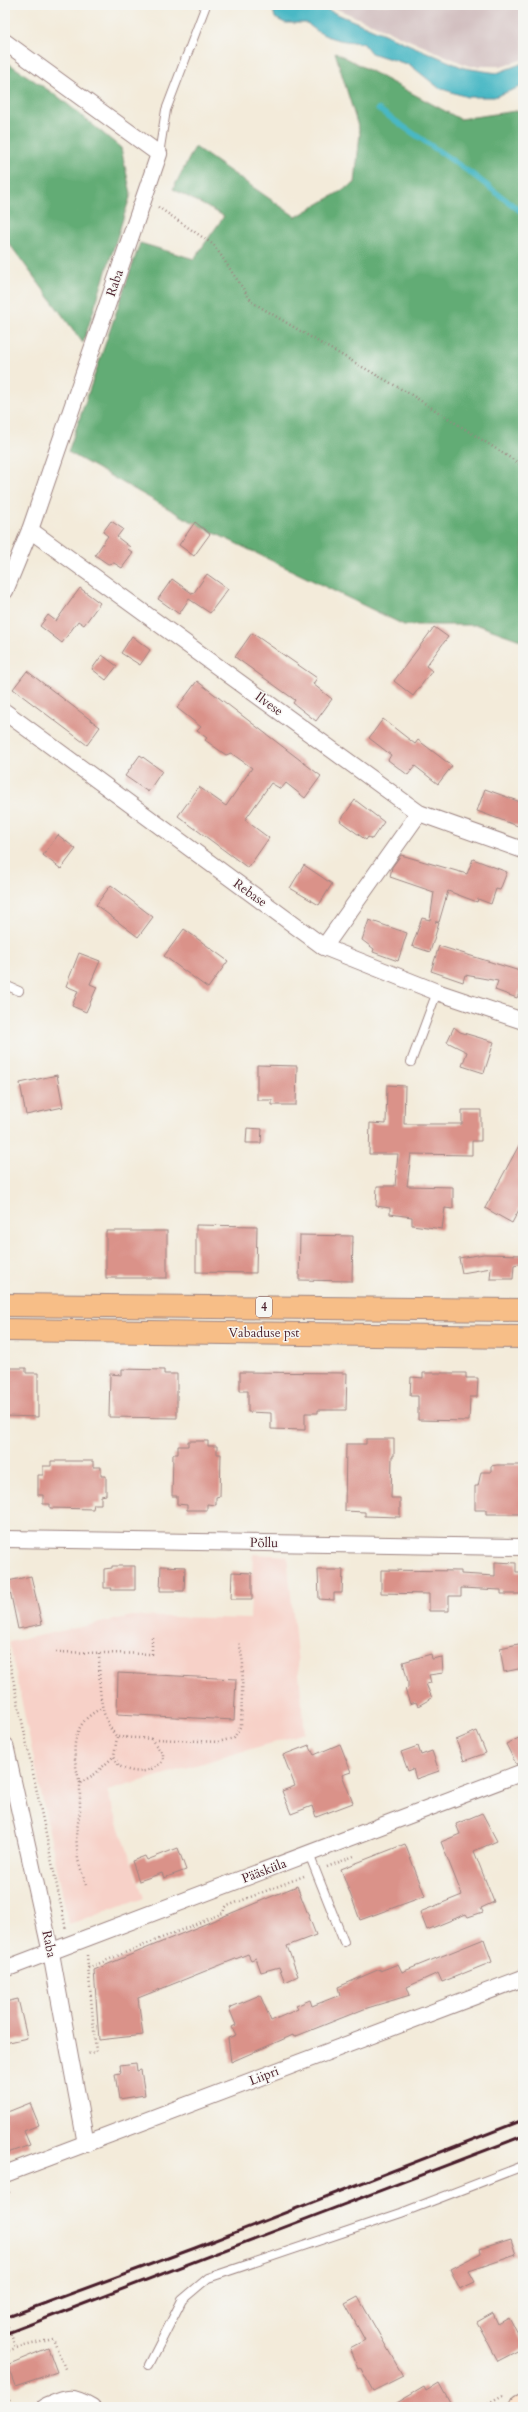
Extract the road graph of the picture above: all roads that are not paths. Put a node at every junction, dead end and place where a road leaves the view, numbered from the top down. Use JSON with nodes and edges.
{"nodes":[{"id":1,"x":206,"y":5,"type":"edge"},
{"id":2,"x":5,"y":42,"type":"edge"},
{"id":3,"x":159,"y":154,"type":"junction"},
{"id":4,"x":30,"y":530,"type":"junction"},
{"id":5,"x":5,"y":591,"type":"edge"},
{"id":6,"x":5,"y":712,"type":"edge"},
{"id":7,"x":419,"y":813,"type":"junction"},
{"id":8,"x":523,"y":850,"type":"edge"},
{"id":9,"x":324,"y":947,"type":"junction"},
{"id":10,"x":5,"y":986,"type":"edge"},
{"id":11,"x":19,"y":991,"type":"dead end"},
{"id":12,"x":436,"y":992,"type":"junction"},
{"id":13,"x":523,"y":1021,"type":"edge"},
{"id":14,"x":412,"y":1062,"type":"dead end"},
{"id":15,"x":5,"y":1305,"type":"edge"},
{"id":16,"x":523,"y":1310,"type":"edge"},
{"id":17,"x":5,"y":1330,"type":"edge"},
{"id":18,"x":523,"y":1337,"type":"edge"},
{"id":19,"x":5,"y":1539,"type":"edge"},
{"id":20,"x":523,"y":1547,"type":"edge"},
{"id":21,"x":5,"y":1745,"type":"edge"},
{"id":22,"x":523,"y":1772,"type":"edge"},
{"id":23,"x":309,"y":1854,"type":"junction"},
{"id":24,"x":344,"y":1942,"type":"dead end"},
{"id":25,"x":51,"y":1953,"type":"junction"},
{"id":26,"x":5,"y":1970,"type":"edge"},
{"id":27,"x":523,"y":1978,"type":"edge"},
{"id":28,"x":86,"y":2144,"type":"junction"},
{"id":29,"x":523,"y":2166,"type":"edge"},
{"id":30,"x":5,"y":2174,"type":"edge"},
{"id":31,"x":149,"y":2365,"type":"dead end"},
{"id":32,"x":45,"y":2407,"type":"edge"},
{"id":33,"x":92,"y":2407,"type":"edge"}],
"edges":[{"from":1,"to":3,"type":"lane"},
{"from":2,"to":3,"type":"street"},
{"from":3,"to":4,"type":"street","name":"Raba"},
{"from":4,"to":5,"type":"street","name":"Raba"},
{"from":4,"to":7,"type":"street","name":"Ilvese"},
{"from":6,"to":9,"type":"street","name":"Rebase"},
{"from":7,"to":8,"type":"street","name":"Ilvese"},
{"from":7,"to":9,"type":"street"},
{"from":9,"to":12,"type":"street","name":"Rebase"},
{"from":10,"to":11,"type":"lane"},
{"from":12,"to":13,"type":"street","name":"Rebase"},
{"from":12,"to":14,"type":"lane"},
{"from":15,"to":16,"type":"highway","name":"Vabaduse pst","number":"4"},
{"from":17,"to":18,"type":"highway","name":"Vabaduse pst","number":"4"},
{"from":19,"to":20,"type":"street","name":"Põllu"},
{"from":21,"to":25,"type":"street","name":"Raba"},
{"from":22,"to":23,"type":"street","name":"Pääsküla"},
{"from":23,"to":24,"type":"lane"},
{"from":23,"to":25,"type":"street","name":"Pääsküla"},
{"from":25,"to":26,"type":"street","name":"Pääsküla"},
{"from":25,"to":28,"type":"street","name":"Raba"},
{"from":27,"to":28,"type":"street","name":"Liipri"},
{"from":28,"to":30,"type":"street","name":"Liipri"},
{"from":29,"to":31,"type":"lane"},
{"from":32,"to":33,"type":"street"}]}
